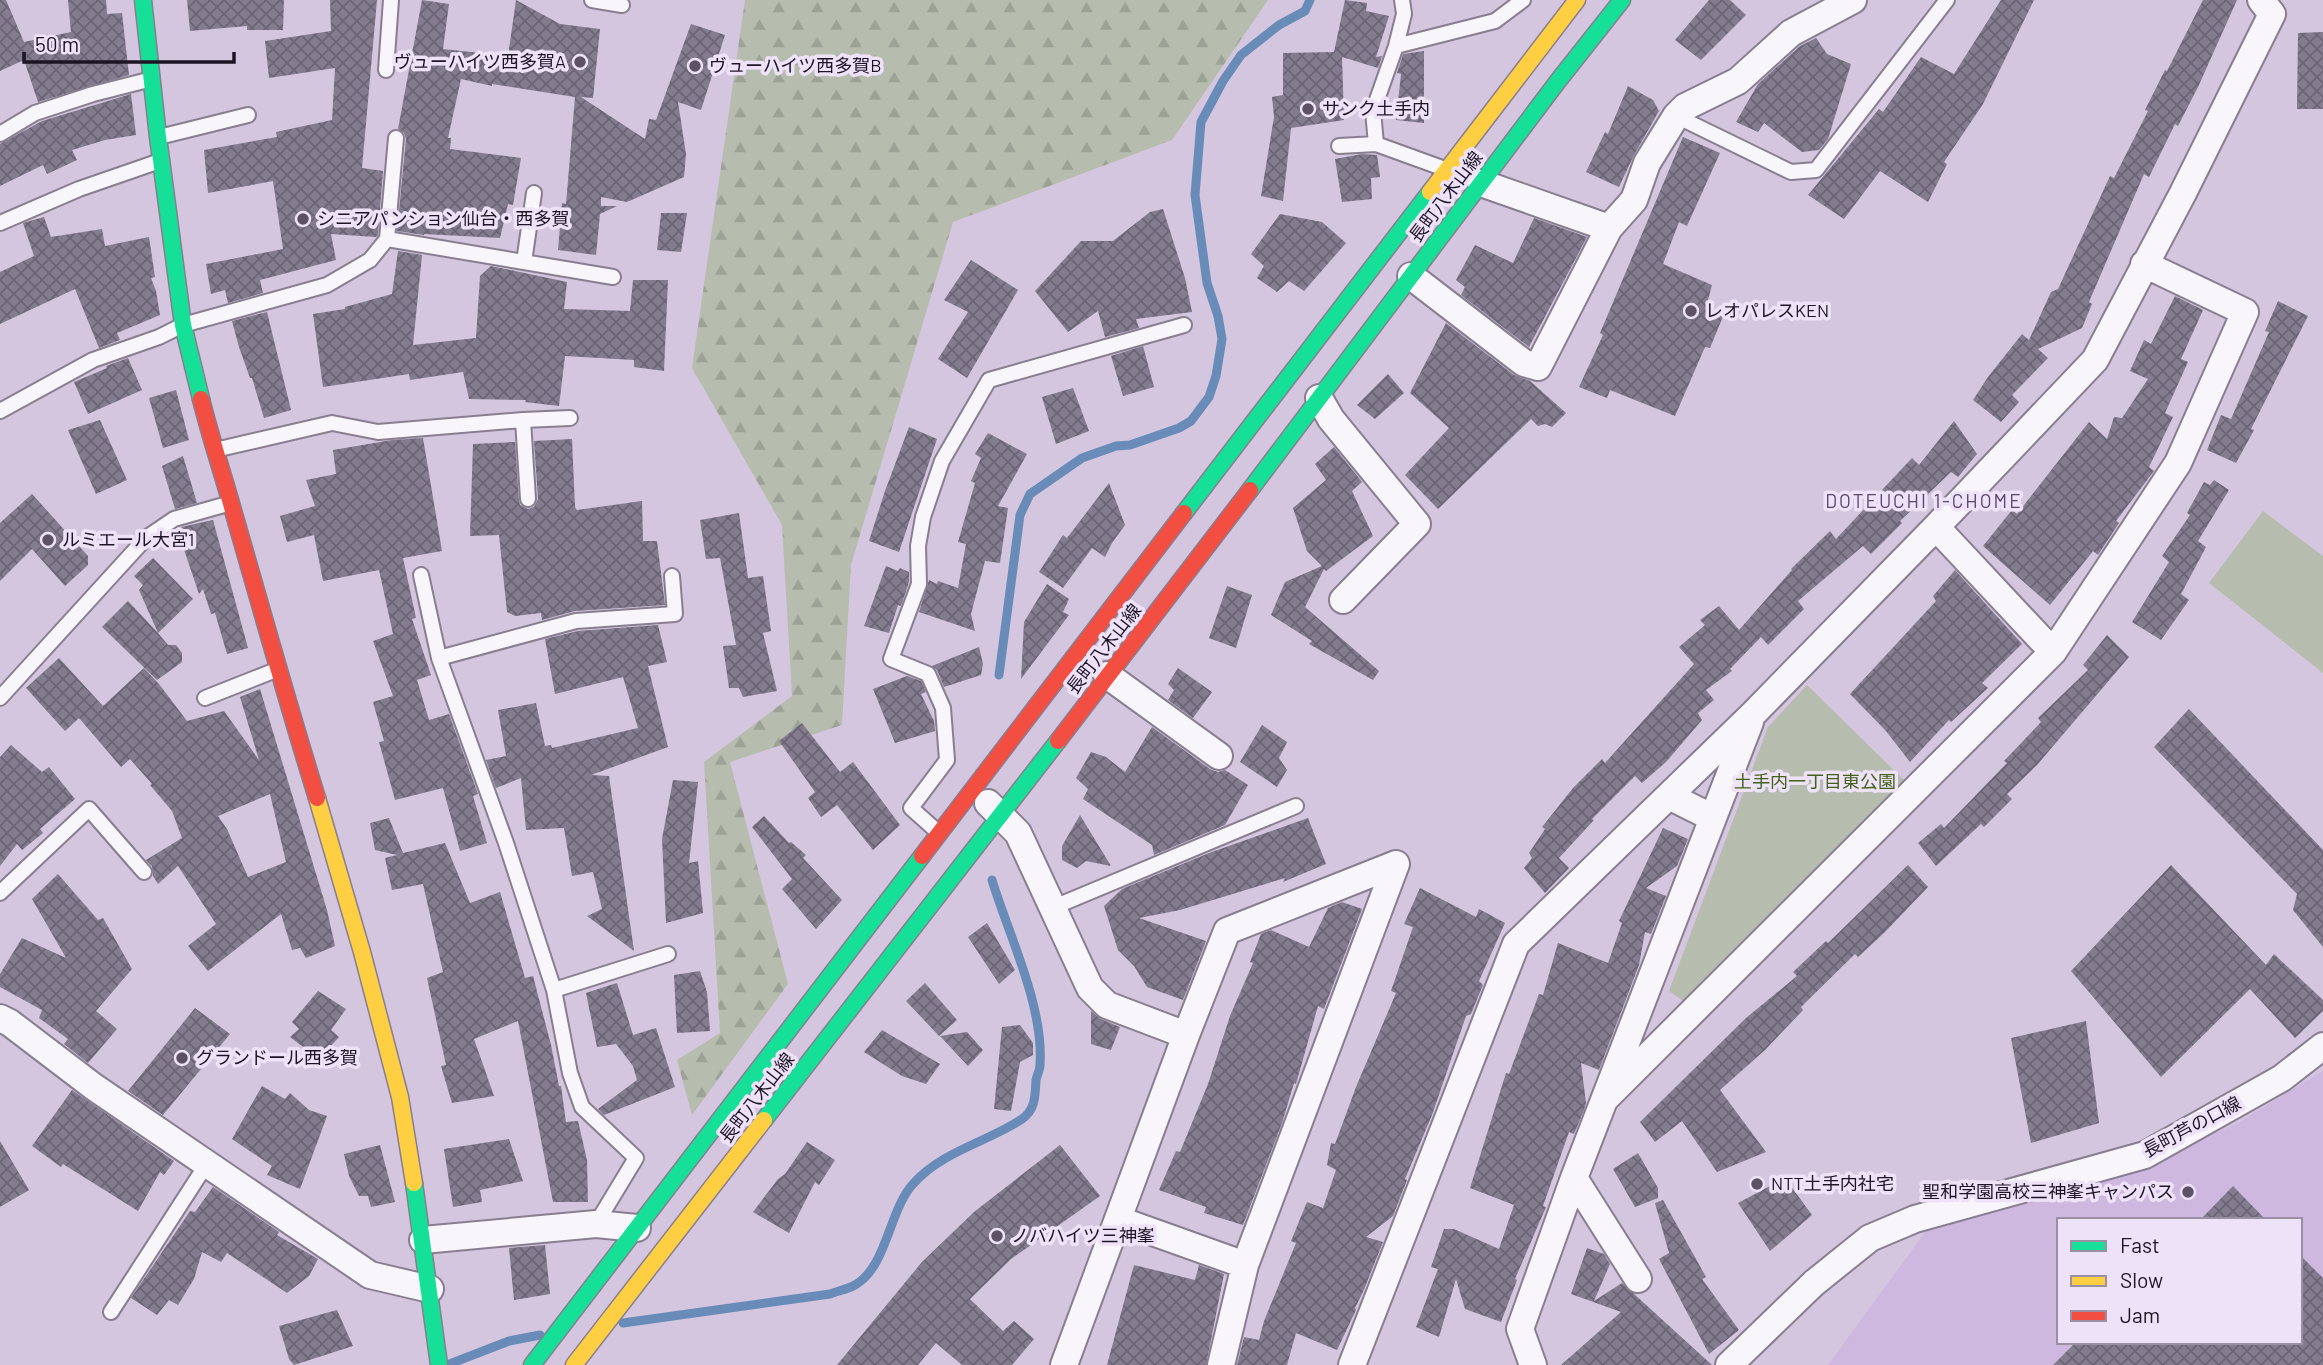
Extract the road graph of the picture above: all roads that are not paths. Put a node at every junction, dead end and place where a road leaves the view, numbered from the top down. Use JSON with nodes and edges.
{"nodes":[{"id":1,"x":143,"y":0,"type":"edge"},
{"id":2,"x":391,"y":0,"type":"edge"},
{"id":3,"x":592,"y":0,"type":"edge"},
{"id":4,"x":1402,"y":0,"type":"edge"},
{"id":5,"x":1524,"y":0,"type":"edge"},
{"id":6,"x":1577,"y":0,"type":"edge"},
{"id":7,"x":1622,"y":0,"type":"edge"},
{"id":8,"x":1853,"y":0,"type":"edge"},
{"id":9,"x":1947,"y":0,"type":"edge"},
{"id":10,"x":2261,"y":0,"type":"edge"},
{"id":11,"x":622,"y":5,"type":"dead end"},
{"id":12,"x":1396,"y":46,"type":"junction"},
{"id":13,"x":386,"y":70,"type":"dead end"},
{"id":14,"x":153,"y":79,"type":"junction"},
{"id":15,"x":248,"y":116,"type":"dead end"},
{"id":16,"x":1676,"y":116,"type":"junction"},
{"id":17,"x":0,"y":134,"type":"edge"},
{"id":18,"x":158,"y":138,"type":"junction"},
{"id":19,"x":396,"y":138,"type":"dead end"},
{"id":20,"x":1376,"y":144,"type":"junction"},
{"id":21,"x":1339,"y":146,"type":"dead end"},
{"id":22,"x":161,"y":161,"type":"junction"},
{"id":23,"x":1447,"y":170,"type":"junction"},
{"id":24,"x":1481,"y":183,"type":"junction"},
{"id":25,"x":534,"y":193,"type":"dead end"},
{"id":26,"x":0,"y":223,"type":"edge"},
{"id":27,"x":1609,"y":228,"type":"junction"},
{"id":28,"x":387,"y":239,"type":"junction"},
{"id":29,"x":524,"y":262,"type":"junction"},
{"id":30,"x":2144,"y":264,"type":"junction"},
{"id":31,"x":1411,"y":276,"type":"junction"},
{"id":32,"x":613,"y":277,"type":"dead end"},
{"id":33,"x":183,"y":325,"type":"junction"},
{"id":34,"x":1184,"y":325,"type":"dead end"},
{"id":35,"x":1319,"y":398,"type":"junction"},
{"id":36,"x":0,"y":411,"type":"edge"},
{"id":37,"x":570,"y":418,"type":"dead end"},
{"id":38,"x":523,"y":420,"type":"junction"},
{"id":39,"x":214,"y":451,"type":"junction"},
{"id":40,"x":528,"y":499,"type":"dead end"},
{"id":41,"x":232,"y":503,"type":"junction"},
{"id":42,"x":1936,"y":527,"type":"junction"},
{"id":43,"x":421,"y":575,"type":"dead end"},
{"id":44,"x":672,"y":576,"type":"dead end"},
{"id":45,"x":1343,"y":600,"type":"dead end"},
{"id":46,"x":2053,"y":652,"type":"junction"},
{"id":47,"x":439,"y":658,"type":"junction"},
{"id":48,"x":277,"y":670,"type":"junction"},
{"id":49,"x":1107,"y":675,"type":"junction"},
{"id":50,"x":0,"y":698,"type":"edge"},
{"id":51,"x":205,"y":698,"type":"dead end"},
{"id":52,"x":1753,"y":714,"type":"junction"},
{"id":53,"x":1219,"y":756,"type":"dead end"},
{"id":54,"x":973,"y":790,"type":"junction"},
{"id":55,"x":1669,"y":796,"type":"junction"},
{"id":56,"x":1296,"y":806,"type":"dead end"},
{"id":57,"x":1001,"y":814,"type":"junction"},
{"id":58,"x":1713,"y":818,"type":"junction"},
{"id":59,"x":954,"y":844,"type":"junction"},
{"id":60,"x":144,"y":872,"type":"dead end"},
{"id":61,"x":0,"y":893,"type":"edge"},
{"id":62,"x":1054,"y":906,"type":"junction"},
{"id":63,"x":668,"y":954,"type":"dead end"},
{"id":64,"x":554,"y":990,"type":"junction"},
{"id":65,"x":0,"y":1018,"type":"edge"},
{"id":66,"x":1186,"y":1035,"type":"junction"},
{"id":67,"x":2323,"y":1046,"type":"edge"},
{"id":68,"x":1605,"y":1099,"type":"junction"},
{"id":69,"x":206,"y":1166,"type":"junction"},
{"id":70,"x":1574,"y":1178,"type":"junction"},
{"id":71,"x":1119,"y":1220,"type":"junction"},
{"id":72,"x":596,"y":1224,"type":"junction"},
{"id":73,"x":637,"y":1228,"type":"junction"},
{"id":74,"x":423,"y":1240,"type":"junction"},
{"id":75,"x":1245,"y":1265,"type":"junction"},
{"id":76,"x":1638,"y":1279,"type":"dead end"},
{"id":77,"x":430,"y":1289,"type":"junction"},
{"id":78,"x":111,"y":1312,"type":"dead end"},
{"id":79,"x":439,"y":1365,"type":"edge"},
{"id":80,"x":532,"y":1365,"type":"edge"},
{"id":81,"x":574,"y":1365,"type":"edge"},
{"id":82,"x":1064,"y":1365,"type":"edge"},
{"id":83,"x":1221,"y":1365,"type":"edge"},
{"id":84,"x":1352,"y":1365,"type":"edge"},
{"id":85,"x":1533,"y":1365,"type":"edge"},
{"id":86,"x":1729,"y":1365,"type":"edge"}],
"edges":[{"from":1,"to":14,"type":"street"},
{"from":2,"to":13,"type":"lane"},
{"from":3,"to":11,"type":"lane"},
{"from":4,"to":12,"type":"lane"},
{"from":5,"to":12,"type":"lane"},
{"from":6,"to":23,"type":"street"},
{"from":7,"to":24,"type":"street","name":"長町八木山線"},
{"from":8,"to":16,"type":"street"},
{"from":9,"to":16,"type":"lane"},
{"from":10,"to":30,"type":"street"},
{"from":12,"to":20,"type":"lane"},
{"from":14,"to":17,"type":"lane"},
{"from":14,"to":18,"type":"street"},
{"from":15,"to":18,"type":"lane"},
{"from":16,"to":27,"type":"street"},
{"from":18,"to":22,"type":"street"},
{"from":19,"to":28,"type":"lane"},
{"from":20,"to":21,"type":"lane"},
{"from":20,"to":23,"type":"lane"},
{"from":22,"to":26,"type":"lane"},
{"from":22,"to":33,"type":"street"},
{"from":23,"to":54,"type":"street"},
{"from":24,"to":27,"type":"street"},
{"from":24,"to":31,"type":"street","name":"長町八木山線"},
{"from":25,"to":29,"type":"lane"},
{"from":27,"to":31,"type":"street"},
{"from":28,"to":29,"type":"lane"},
{"from":28,"to":33,"type":"lane"},
{"from":29,"to":32,"type":"lane"},
{"from":30,"to":42,"type":"street"},
{"from":30,"to":46,"type":"street"},
{"from":31,"to":35,"type":"street","name":"長町八木山線"},
{"from":33,"to":36,"type":"lane"},
{"from":33,"to":39,"type":"street"},
{"from":34,"to":59,"type":"lane"},
{"from":35,"to":45,"type":"street"},
{"from":35,"to":49,"type":"street","name":"長町八木山線"},
{"from":37,"to":38,"type":"lane"},
{"from":38,"to":39,"type":"lane"},
{"from":38,"to":40,"type":"lane"},
{"from":39,"to":41,"type":"street"},
{"from":41,"to":48,"type":"street"},
{"from":41,"to":50,"type":"lane"},
{"from":42,"to":46,"type":"street"},
{"from":42,"to":52,"type":"street"},
{"from":43,"to":47,"type":"lane"},
{"from":44,"to":47,"type":"lane"},
{"from":46,"to":68,"type":"street"},
{"from":47,"to":64,"type":"lane"},
{"from":48,"to":51,"type":"lane"},
{"from":48,"to":74,"type":"street"},
{"from":49,"to":53,"type":"street"},
{"from":49,"to":57,"type":"street","name":"長町八木山線"},
{"from":52,"to":55,"type":"street"},
{"from":52,"to":58,"type":"street"},
{"from":54,"to":57,"type":"street"},
{"from":54,"to":59,"type":"street"},
{"from":55,"to":58,"type":"street"},
{"from":55,"to":84,"type":"street"},
{"from":56,"to":62,"type":"lane"},
{"from":57,"to":59,"type":"street","name":"長町八木山線"},
{"from":57,"to":62,"type":"street"},
{"from":58,"to":68,"type":"street"},
{"from":59,"to":73,"type":"street"},
{"from":59,"to":81,"type":"street","name":"長町八木山線"},
{"from":60,"to":61,"type":"lane"},
{"from":62,"to":66,"type":"street"},
{"from":63,"to":64,"type":"lane"},
{"from":64,"to":72,"type":"lane"},
{"from":65,"to":69,"type":"street"},
{"from":66,"to":71,"type":"street"},
{"from":66,"to":75,"type":"street"},
{"from":67,"to":86,"type":"street","name":"長町芦の口線"},
{"from":68,"to":70,"type":"street"},
{"from":69,"to":77,"type":"street"},
{"from":69,"to":78,"type":"lane"},
{"from":70,"to":76,"type":"street"},
{"from":70,"to":85,"type":"street"},
{"from":71,"to":75,"type":"street"},
{"from":71,"to":82,"type":"street"},
{"from":72,"to":73,"type":"street"},
{"from":72,"to":74,"type":"street"},
{"from":73,"to":80,"type":"street"},
{"from":74,"to":77,"type":"street"},
{"from":75,"to":83,"type":"street"},
{"from":77,"to":79,"type":"street"}]}
